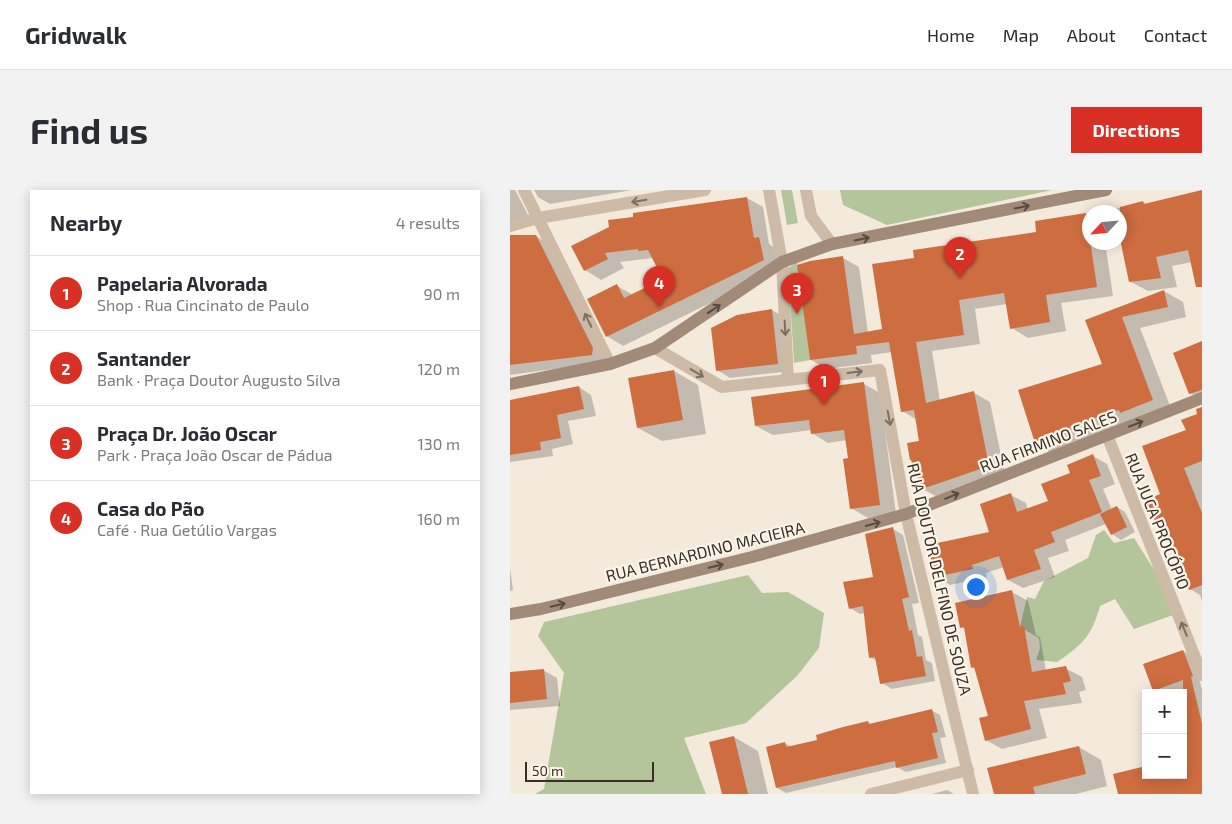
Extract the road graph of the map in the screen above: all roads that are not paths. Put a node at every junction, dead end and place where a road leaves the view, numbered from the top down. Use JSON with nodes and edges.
{"nodes":[{"id":1,"x":524,"y":190,"type":"edge"},
{"id":2,"x":705,"y":190,"type":"edge"},
{"id":3,"x":769,"y":190,"type":"edge"},
{"id":4,"x":806,"y":190,"type":"edge"},
{"id":5,"x":1106,"y":190,"type":"edge"},
{"id":6,"x":538,"y":218,"type":"junction"},
{"id":7,"x":510,"y":226,"type":"edge"},
{"id":8,"x":832,"y":244,"type":"junction"},
{"id":9,"x":782,"y":262,"type":"junction"},
{"id":10,"x":655,"y":348,"type":"junction"},
{"id":11,"x":610,"y":364,"type":"junction"},
{"id":12,"x":788,"y":380,"type":"junction"},
{"id":13,"x":510,"y":384,"type":"edge"},
{"id":14,"x":1202,"y":398,"type":"edge"},
{"id":15,"x":1107,"y":435,"type":"junction"},
{"id":16,"x":906,"y":514,"type":"junction"},
{"id":17,"x":510,"y":614,"type":"edge"},
{"id":18,"x":1202,"y":675,"type":"edge"},
{"id":19,"x":968,"y":770,"type":"junction"},
{"id":20,"x":871,"y":794,"type":"edge"},
{"id":21,"x":973,"y":794,"type":"edge"}],
"edges":[{"from":1,"to":6,"type":"street"},
{"from":2,"to":6,"type":"street","one_way":true},
{"from":3,"to":9,"type":"street"},
{"from":4,"to":8,"type":"street"},
{"from":8,"to":5,"type":"main road","one_way":true},
{"from":6,"to":7,"type":"street"},
{"from":11,"to":6,"type":"street","one_way":true},
{"from":8,"to":9,"type":"main road"},
{"from":10,"to":9,"type":"main road","one_way":true},
{"from":9,"to":12,"type":"street","one_way":true},
{"from":10,"to":11,"type":"main road"},
{"from":10,"to":12,"type":"street","one_way":true},
{"from":11,"to":13,"type":"main road"},
{"from":12,"to":16,"type":"street","name":"RUA DOUTOR DELFINO DE SOUZA","one_way":true},
{"from":15,"to":14,"type":"main road","name":"RUA FIRMINO SALES","one_way":true},
{"from":16,"to":15,"type":"main road","name":"RUA FIRMINO SALES","one_way":true},
{"from":18,"to":15,"type":"street","name":"RUA JUCA PROCÓPIO","one_way":true},
{"from":17,"to":16,"type":"main road","name":"RUA BERNARDINO MACIEIRA","one_way":true},
{"from":16,"to":19,"type":"street","name":"RUA DOUTOR DELFINO DE SOUZA"},
{"from":19,"to":20,"type":"street"},
{"from":19,"to":21,"type":"street","name":"RUA DOUTOR DELFINO DE SOUZA"}]}
